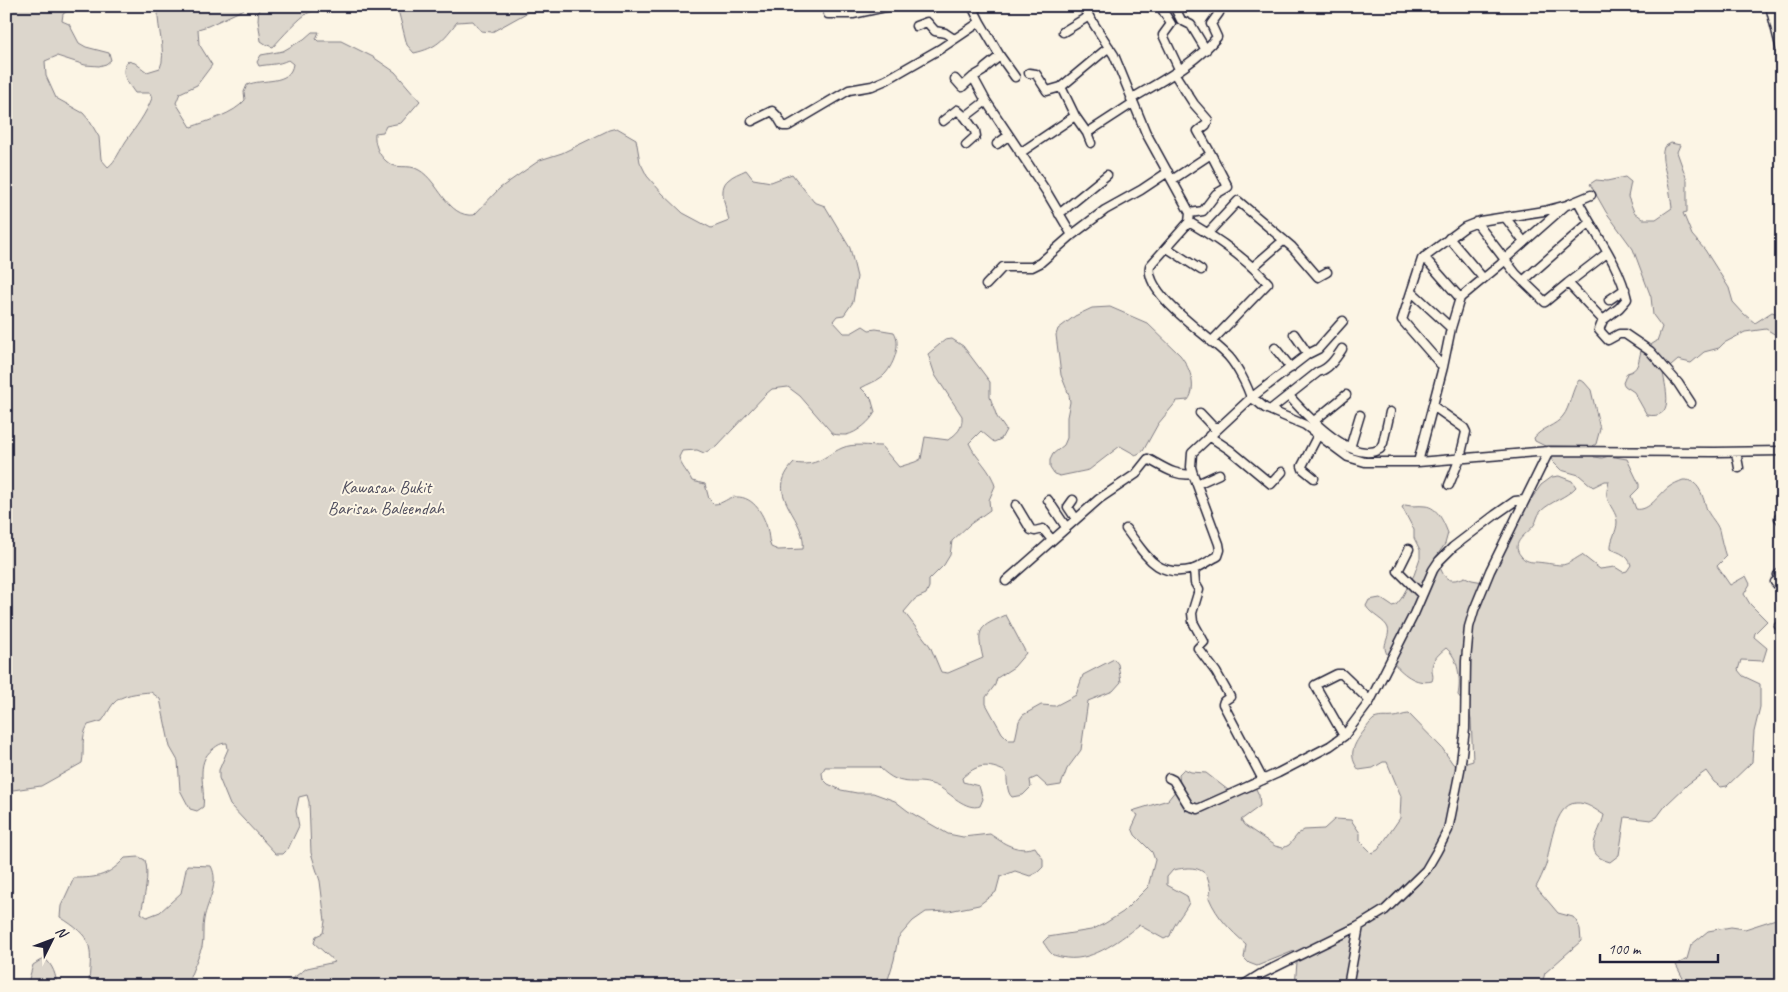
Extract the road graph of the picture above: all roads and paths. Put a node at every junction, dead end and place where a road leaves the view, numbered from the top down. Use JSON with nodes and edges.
{"nodes":[{"id":1,"x":890,"y":6,"type":"edge"},
{"id":2,"x":972,"y":6,"type":"edge"},
{"id":3,"x":1082,"y":6,"type":"edge"},
{"id":4,"x":1160,"y":6,"type":"edge"},
{"id":5,"x":1174,"y":6,"type":"edge"},
{"id":6,"x":1214,"y":6,"type":"edge"},
{"id":7,"x":1770,"y":6,"type":"edge"},
{"id":8,"x":828,"y":14,"type":"dead end"},
{"id":9,"x":1089,"y":16,"type":"junction"},
{"id":10,"x":980,"y":22,"type":"junction"},
{"id":11,"x":916,"y":26,"type":"dead end"},
{"id":12,"x":1063,"y":32,"type":"dead end"},
{"id":13,"x":954,"y":39,"type":"junction"},
{"id":14,"x":1109,"y":47,"type":"junction"},
{"id":15,"x":1206,"y":50,"type":"junction"},
{"id":16,"x":1782,"y":54,"type":"edge"},
{"id":17,"x":1000,"y":56,"type":"junction"},
{"id":18,"x":1176,"y":71,"type":"junction"},
{"id":19,"x":1029,"y":73,"type":"dead end"},
{"id":20,"x":973,"y":77,"type":"junction"},
{"id":21,"x":1015,"y":77,"type":"dead end"},
{"id":22,"x":955,"y":80,"type":"dead end"},
{"id":23,"x":1061,"y":87,"type":"junction"},
{"id":24,"x":986,"y":101,"type":"junction"},
{"id":25,"x":1132,"y":101,"type":"junction"},
{"id":26,"x":1075,"y":116,"type":"junction"},
{"id":27,"x":965,"y":117,"type":"junction"},
{"id":28,"x":943,"y":121,"type":"dead end"},
{"id":29,"x":752,"y":122,"type":"dead end"},
{"id":30,"x":1087,"y":133,"type":"junction"},
{"id":31,"x":1008,"y":136,"type":"junction"},
{"id":32,"x":1091,"y":143,"type":"dead end"},
{"id":33,"x":997,"y":144,"type":"dead end"},
{"id":34,"x":966,"y":145,"type":"dead end"},
{"id":35,"x":1020,"y":153,"type":"junction"},
{"id":36,"x":1211,"y":154,"type":"junction"},
{"id":37,"x":1107,"y":175,"type":"dead end"},
{"id":38,"x":1170,"y":176,"type":"junction"},
{"id":39,"x":1228,"y":187,"type":"junction"},
{"id":40,"x":1591,"y":195,"type":"dead end"},
{"id":41,"x":1238,"y":201,"type":"junction"},
{"id":42,"x":1578,"y":201,"type":"junction"},
{"id":43,"x":1566,"y":205,"type":"junction"},
{"id":44,"x":1190,"y":213,"type":"junction"},
{"id":45,"x":1060,"y":214,"type":"junction"},
{"id":46,"x":1504,"y":217,"type":"junction"},
{"id":47,"x":1189,"y":222,"type":"junction"},
{"id":48,"x":1476,"y":222,"type":"junction"},
{"id":49,"x":1589,"y":223,"type":"junction"},
{"id":50,"x":1208,"y":233,"type":"junction"},
{"id":51,"x":1072,"y":235,"type":"junction"},
{"id":52,"x":1449,"y":238,"type":"junction"},
{"id":53,"x":1284,"y":240,"type":"junction"},
{"id":54,"x":1524,"y":242,"type":"junction"},
{"id":55,"x":1167,"y":248,"type":"junction"},
{"id":56,"x":1607,"y":252,"type":"junction"},
{"id":57,"x":1424,"y":257,"type":"junction"},
{"id":58,"x":1505,"y":259,"type":"junction"},
{"id":59,"x":1253,"y":267,"type":"junction"},
{"id":60,"x":1201,"y":270,"type":"dead end"},
{"id":61,"x":1327,"y":272,"type":"dead end"},
{"id":62,"x":1483,"y":278,"type":"junction"},
{"id":63,"x":1523,"y":281,"type":"junction"},
{"id":64,"x":1568,"y":283,"type":"junction"},
{"id":65,"x":986,"y":285,"type":"dead end"},
{"id":66,"x":1624,"y":289,"type":"junction"},
{"id":67,"x":1412,"y":292,"type":"junction"},
{"id":68,"x":1460,"y":298,"type":"junction"},
{"id":69,"x":1609,"y":300,"type":"dead end"},
{"id":70,"x":1603,"y":320,"type":"junction"},
{"id":71,"x":1344,"y":321,"type":"dead end"},
{"id":72,"x":1451,"y":328,"type":"junction"},
{"id":73,"x":1294,"y":334,"type":"dead end"},
{"id":74,"x":1211,"y":342,"type":"junction"},
{"id":75,"x":1276,"y":348,"type":"dead end"},
{"id":76,"x":1342,"y":349,"type":"dead end"},
{"id":77,"x":1308,"y":354,"type":"junction"},
{"id":78,"x":1443,"y":367,"type":"junction"},
{"id":79,"x":1291,"y":368,"type":"junction"},
{"id":80,"x":1346,"y":395,"type":"dead end"},
{"id":81,"x":1289,"y":396,"type":"junction"},
{"id":82,"x":1251,"y":398,"type":"junction"},
{"id":83,"x":1691,"y":403,"type":"dead end"},
{"id":84,"x":1433,"y":406,"type":"junction"},
{"id":85,"x":1270,"y":410,"type":"junction"},
{"id":86,"x":1390,"y":412,"type":"dead end"},
{"id":87,"x":1200,"y":413,"type":"dead end"},
{"id":88,"x":1360,"y":416,"type":"dead end"},
{"id":89,"x":1314,"y":422,"type":"junction"},
{"id":90,"x":1216,"y":430,"type":"junction"},
{"id":91,"x":1318,"y":435,"type":"junction"},
{"id":92,"x":1209,"y":436,"type":"junction"},
{"id":93,"x":1350,"y":448,"type":"junction"},
{"id":94,"x":1549,"y":451,"type":"junction"},
{"id":95,"x":1782,"y":451,"type":"edge"},
{"id":96,"x":1736,"y":452,"type":"junction"},
{"id":97,"x":1460,"y":458,"type":"junction"},
{"id":98,"x":1418,"y":462,"type":"junction"},
{"id":99,"x":1739,"y":468,"type":"dead end"},
{"id":100,"x":1282,"y":472,"type":"dead end"},
{"id":101,"x":1193,"y":474,"type":"junction"},
{"id":102,"x":1219,"y":474,"type":"dead end"},
{"id":103,"x":1314,"y":478,"type":"dead end"},
{"id":104,"x":1197,"y":484,"type":"junction"},
{"id":105,"x":1449,"y":485,"type":"dead end"},
{"id":106,"x":1048,"y":500,"type":"dead end"},
{"id":107,"x":1074,"y":500,"type":"dead end"},
{"id":108,"x":1524,"y":500,"type":"junction"},
{"id":109,"x":1016,"y":505,"type":"dead end"},
{"id":110,"x":1076,"y":519,"type":"junction"},
{"id":111,"x":1066,"y":527,"type":"junction"},
{"id":112,"x":1126,"y":529,"type":"dead end"},
{"id":113,"x":1052,"y":540,"type":"junction"},
{"id":114,"x":1409,"y":549,"type":"dead end"},
{"id":115,"x":1194,"y":568,"type":"junction"},
{"id":116,"x":1782,"y":572,"type":"edge"},
{"id":117,"x":1006,"y":581,"type":"dead end"},
{"id":118,"x":1782,"y":590,"type":"edge"},
{"id":119,"x":1422,"y":595,"type":"junction"},
{"id":120,"x":1370,"y":701,"type":"junction"},
{"id":121,"x":1344,"y":736,"type":"junction"},
{"id":122,"x":1169,"y":778,"type":"dead end"},
{"id":123,"x":1263,"y":780,"type":"junction"},
{"id":124,"x":1359,"y":926,"type":"junction"},
{"id":125,"x":1242,"y":986,"type":"edge"},
{"id":126,"x":1348,"y":986,"type":"edge"}],
"edges":[{"from":1,"to":8,"type":"street"},
{"from":2,"to":10,"type":"street"},
{"from":3,"to":9,"type":"street"},
{"from":4,"to":18,"type":"street"},
{"from":5,"to":15,"type":"street"},
{"from":6,"to":15,"type":"street"},
{"from":7,"to":16,"type":"street"},
{"from":9,"to":12,"type":"street"},
{"from":9,"to":14,"type":"street"},
{"from":10,"to":13,"type":"street"},
{"from":10,"to":17,"type":"street"},
{"from":11,"to":13,"type":"street"},
{"from":13,"to":29,"type":"street"},
{"from":14,"to":23,"type":"street"},
{"from":14,"to":25,"type":"street"},
{"from":15,"to":18,"type":"street"},
{"from":17,"to":20,"type":"street"},
{"from":17,"to":21,"type":"street"},
{"from":18,"to":25,"type":"street"},
{"from":18,"to":36,"type":"street"},
{"from":19,"to":23,"type":"street"},
{"from":20,"to":22,"type":"street"},
{"from":20,"to":24,"type":"street"},
{"from":23,"to":26,"type":"street"},
{"from":24,"to":27,"type":"street"},
{"from":24,"to":31,"type":"street"},
{"from":25,"to":30,"type":"street"},
{"from":25,"to":38,"type":"street"},
{"from":26,"to":30,"type":"street"},
{"from":26,"to":35,"type":"street"},
{"from":27,"to":28,"type":"street"},
{"from":27,"to":34,"type":"street"},
{"from":30,"to":32,"type":"street"},
{"from":31,"to":33,"type":"street"},
{"from":31,"to":35,"type":"street"},
{"from":35,"to":45,"type":"street"},
{"from":36,"to":38,"type":"street"},
{"from":36,"to":39,"type":"street"},
{"from":37,"to":45,"type":"street"},
{"from":38,"to":44,"type":"street"},
{"from":38,"to":51,"type":"street"},
{"from":39,"to":41,"type":"street"},
{"from":39,"to":44,"type":"street"},
{"from":40,"to":42,"type":"street"},
{"from":41,"to":50,"type":"street"},
{"from":41,"to":53,"type":"street"},
{"from":42,"to":43,"type":"street"},
{"from":42,"to":49,"type":"street"},
{"from":43,"to":46,"type":"street"},
{"from":43,"to":54,"type":"street"},
{"from":44,"to":47,"type":"street"},
{"from":45,"to":51,"type":"street"},
{"from":46,"to":48,"type":"street"},
{"from":46,"to":54,"type":"street"},
{"from":47,"to":50,"type":"street"},
{"from":47,"to":55,"type":"street"},
{"from":48,"to":52,"type":"street"},
{"from":48,"to":58,"type":"street"},
{"from":49,"to":56,"type":"street"},
{"from":49,"to":63,"type":"street"},
{"from":50,"to":59,"type":"street"},
{"from":51,"to":65,"type":"street"},
{"from":52,"to":57,"type":"street"},
{"from":52,"to":62,"type":"street"},
{"from":53,"to":59,"type":"street"},
{"from":53,"to":61,"type":"street"},
{"from":54,"to":58,"type":"street"},
{"from":55,"to":60,"type":"street"},
{"from":55,"to":74,"type":"street"},
{"from":56,"to":64,"type":"street"},
{"from":56,"to":66,"type":"street"},
{"from":57,"to":67,"type":"street"},
{"from":57,"to":68,"type":"street"},
{"from":58,"to":62,"type":"street"},
{"from":58,"to":63,"type":"street"},
{"from":59,"to":74,"type":"street"},
{"from":62,"to":68,"type":"street"},
{"from":63,"to":64,"type":"street"},
{"from":64,"to":70,"type":"street"},
{"from":66,"to":69,"type":"street"},
{"from":66,"to":70,"type":"street"},
{"from":67,"to":72,"type":"street"},
{"from":67,"to":78,"type":"street"},
{"from":68,"to":72,"type":"street"},
{"from":70,"to":83,"type":"street"},
{"from":71,"to":77,"type":"street"},
{"from":72,"to":78,"type":"street"},
{"from":73,"to":77,"type":"street"},
{"from":74,"to":82,"type":"street"},
{"from":75,"to":79,"type":"street"},
{"from":76,"to":81,"type":"street"},
{"from":77,"to":79,"type":"street"},
{"from":78,"to":84,"type":"street"},
{"from":79,"to":82,"type":"street"},
{"from":80,"to":89,"type":"street"},
{"from":81,"to":85,"type":"street"},
{"from":81,"to":89,"type":"street"},
{"from":82,"to":85,"type":"street"},
{"from":82,"to":90,"type":"street"},
{"from":84,"to":97,"type":"street"},
{"from":84,"to":98,"type":"street"},
{"from":85,"to":91,"type":"street"},
{"from":86,"to":93,"type":"street"},
{"from":87,"to":90,"type":"street"},
{"from":88,"to":93,"type":"street"},
{"from":89,"to":93,"type":"street"},
{"from":90,"to":92,"type":"street"},
{"from":91,"to":98,"type":"street"},
{"from":91,"to":103,"type":"street"},
{"from":92,"to":100,"type":"street"},
{"from":92,"to":101,"type":"street"},
{"from":94,"to":96,"type":"street"},
{"from":94,"to":97,"type":"street"},
{"from":94,"to":108,"type":"street"},
{"from":95,"to":96,"type":"street"},
{"from":96,"to":99,"type":"street"},
{"from":97,"to":98,"type":"street"},
{"from":97,"to":105,"type":"street"},
{"from":101,"to":104,"type":"street"},
{"from":101,"to":110,"type":"street"},
{"from":102,"to":104,"type":"street"},
{"from":104,"to":115,"type":"street"},
{"from":106,"to":111,"type":"street"},
{"from":107,"to":110,"type":"street"},
{"from":108,"to":119,"type":"street"},
{"from":108,"to":124,"type":"street"},
{"from":109,"to":113,"type":"street"},
{"from":110,"to":111,"type":"street"},
{"from":111,"to":113,"type":"street"},
{"from":112,"to":115,"type":"street"},
{"from":113,"to":117,"type":"street"},
{"from":114,"to":119,"type":"street"},
{"from":115,"to":123,"type":"street"},
{"from":116,"to":118,"type":"street"},
{"from":119,"to":120,"type":"street"},
{"from":120,"to":121,"type":"street"},
{"from":120,"to":121,"type":"street"},
{"from":121,"to":123,"type":"street"},
{"from":122,"to":123,"type":"street"},
{"from":124,"to":125,"type":"street"},
{"from":124,"to":126,"type":"street"}]}
